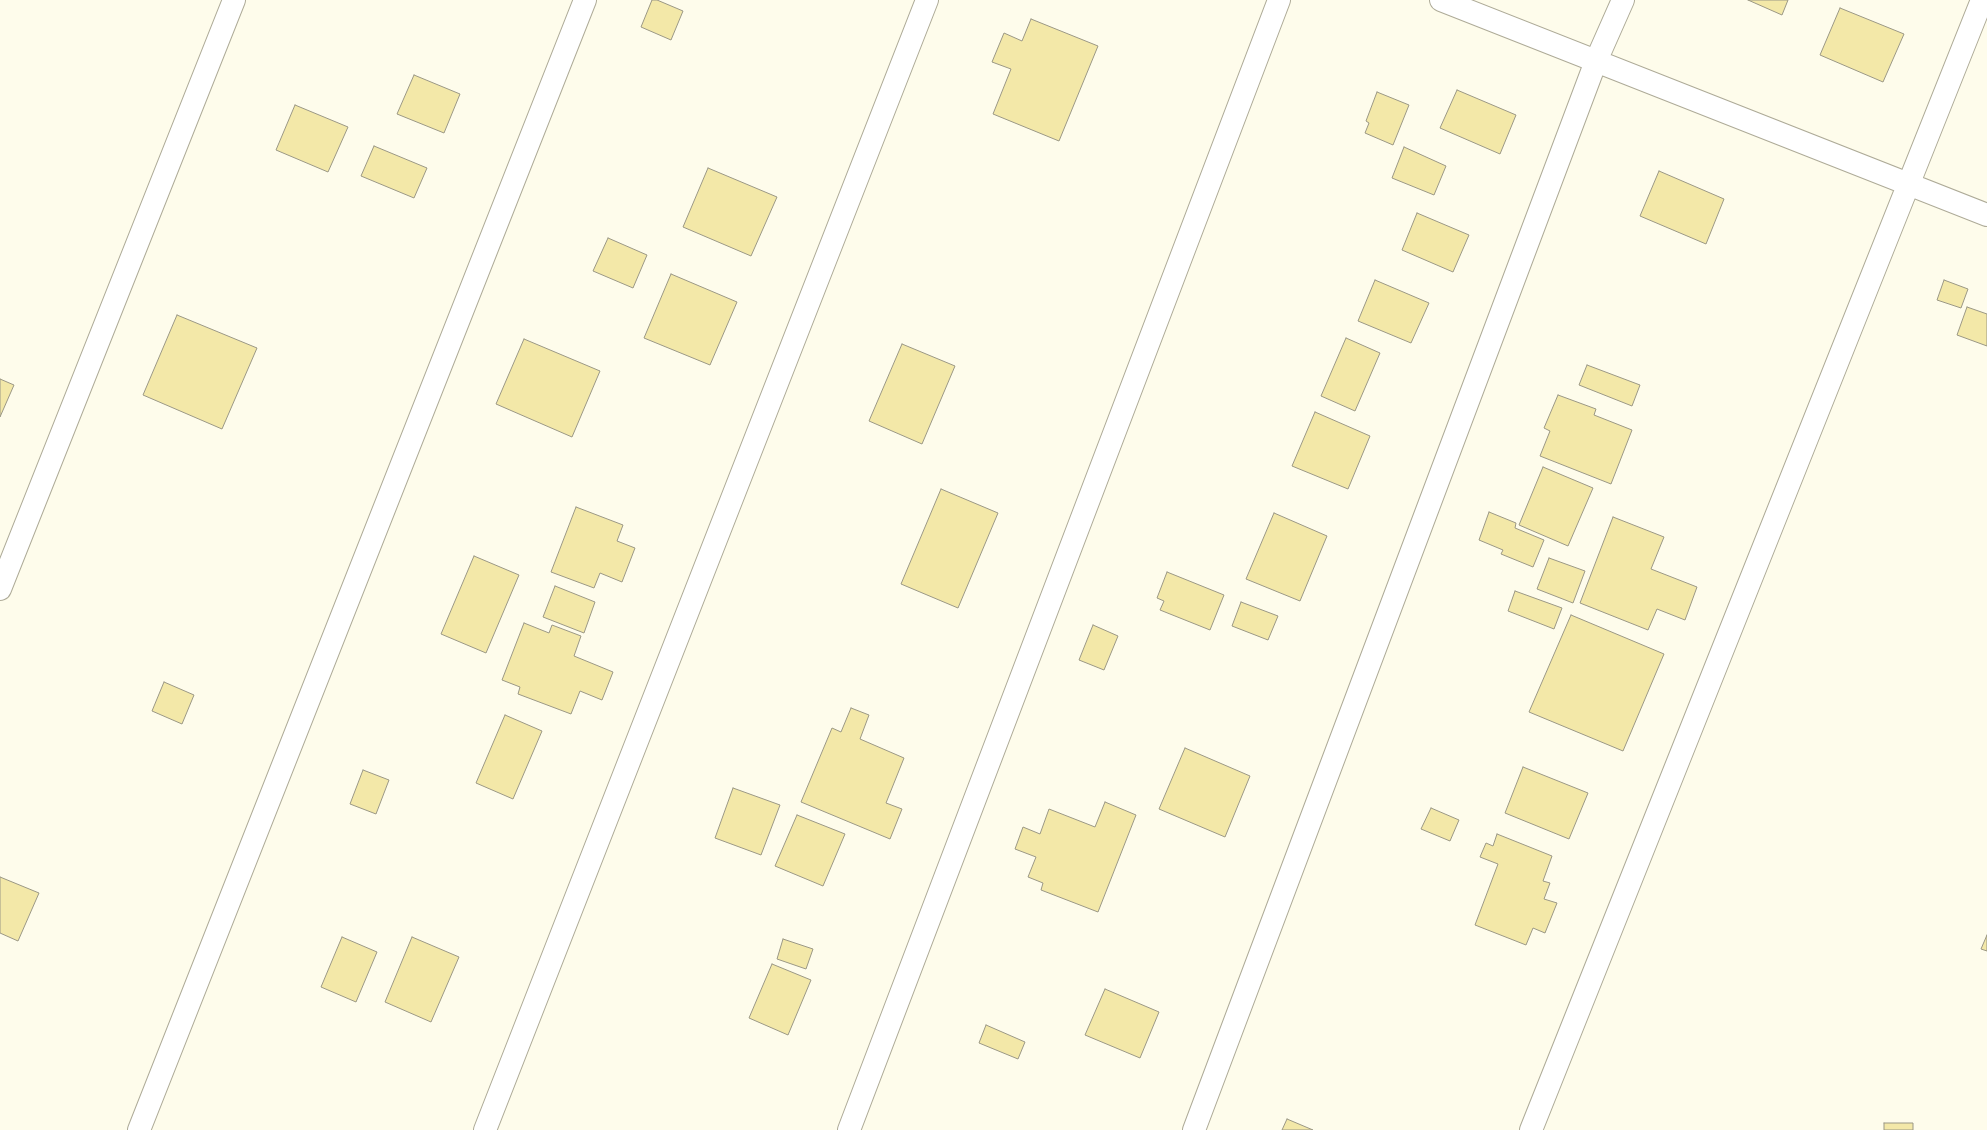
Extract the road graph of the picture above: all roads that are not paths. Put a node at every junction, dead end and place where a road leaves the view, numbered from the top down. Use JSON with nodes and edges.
{"nodes":[{"id":1,"x":234,"y":0,"type":"edge"},
{"id":2,"x":585,"y":0,"type":"edge"},
{"id":3,"x":927,"y":0,"type":"edge"},
{"id":4,"x":1279,"y":0,"type":"edge"},
{"id":5,"x":1441,"y":0,"type":"edge"},
{"id":6,"x":1622,"y":0,"type":"edge"},
{"id":7,"x":1982,"y":0,"type":"edge"},
{"id":8,"x":1596,"y":61,"type":"junction"},
{"id":9,"x":1908,"y":184,"type":"junction"},
{"id":10,"x":1987,"y":215,"type":"edge"},
{"id":11,"x":0,"y":589,"type":"edge"},
{"id":12,"x":139,"y":1130,"type":"edge"},
{"id":13,"x":485,"y":1130,"type":"edge"},
{"id":14,"x":849,"y":1130,"type":"edge"},
{"id":15,"x":1194,"y":1130,"type":"edge"},
{"id":16,"x":1531,"y":1130,"type":"edge"}],
"edges":[{"from":1,"to":11,"type":"street"},
{"from":2,"to":12,"type":"street"},
{"from":3,"to":13,"type":"street"},
{"from":4,"to":14,"type":"street"},
{"from":5,"to":8,"type":"street"},
{"from":6,"to":8,"type":"street"},
{"from":7,"to":9,"type":"street"},
{"from":8,"to":9,"type":"street"},
{"from":8,"to":15,"type":"street"},
{"from":9,"to":10,"type":"street"},
{"from":9,"to":16,"type":"street"}]}
